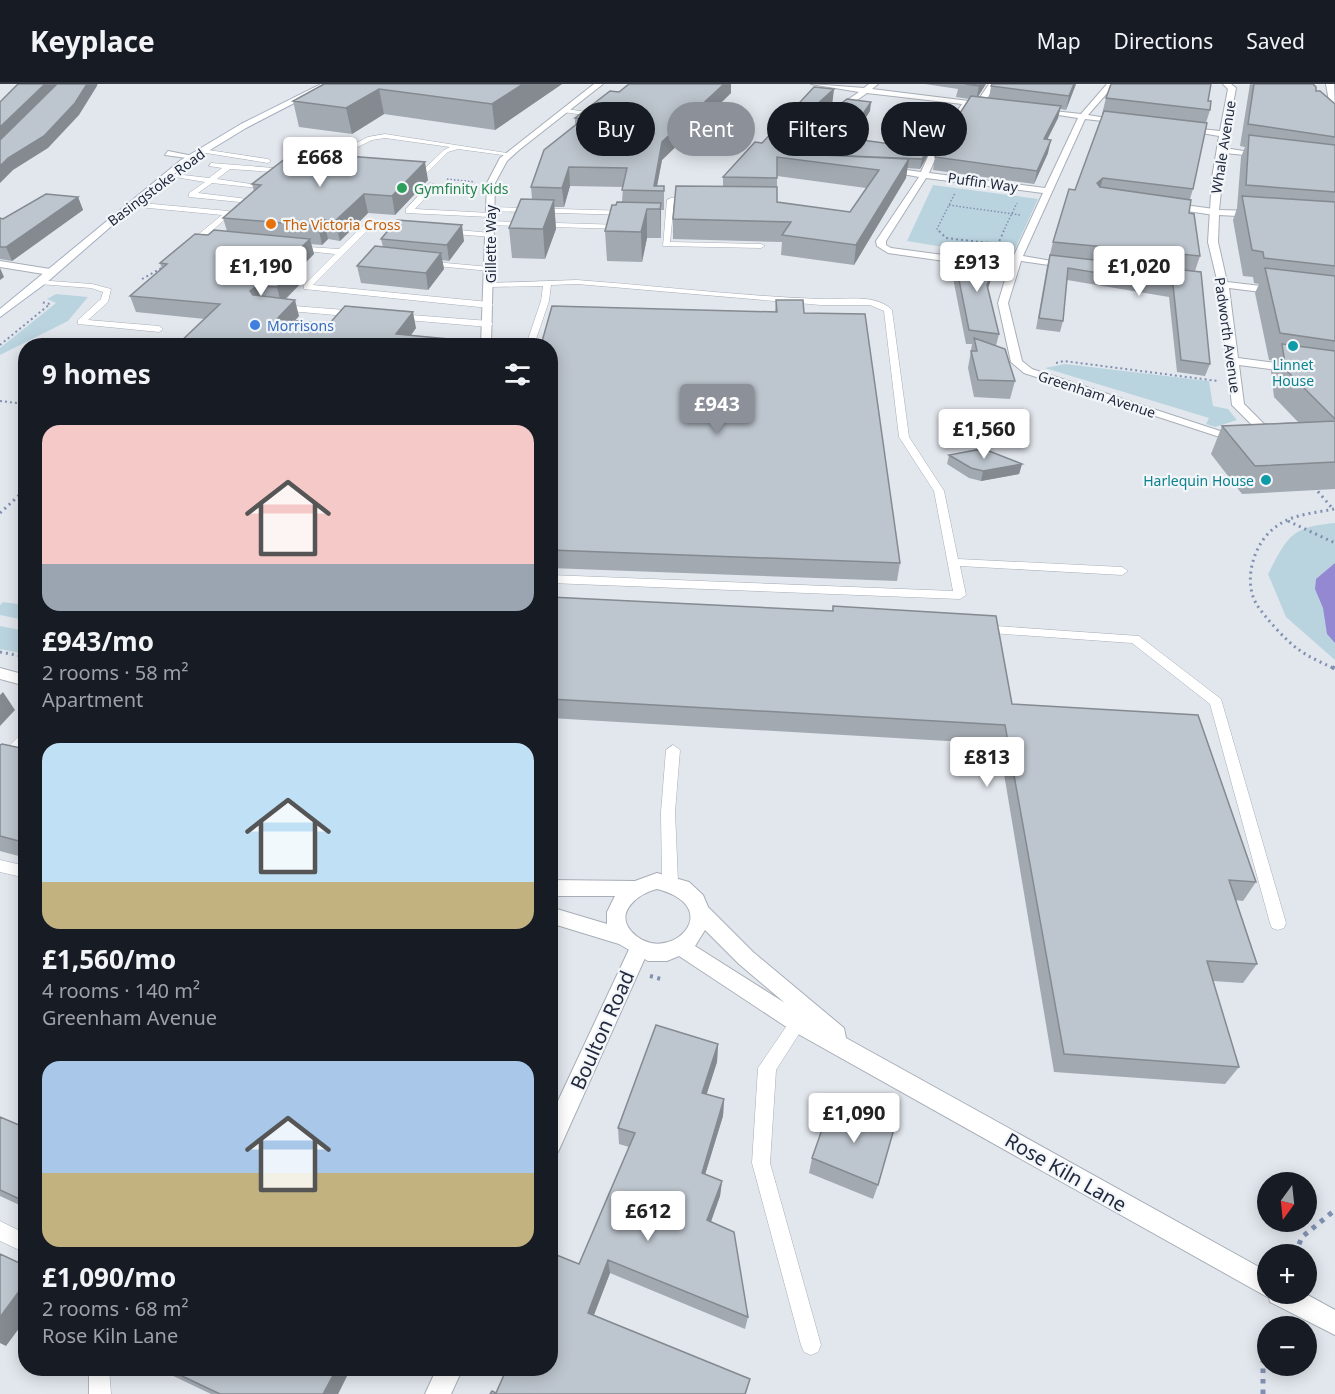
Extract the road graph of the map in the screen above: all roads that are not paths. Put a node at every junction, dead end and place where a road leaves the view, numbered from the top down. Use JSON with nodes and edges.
{"nodes":[{"id":1,"x":327,"y":84,"type":"edge"},
{"id":2,"x":599,"y":84,"type":"edge"},
{"id":3,"x":815,"y":84,"type":"edge"},
{"id":4,"x":874,"y":84,"type":"edge"},
{"id":5,"x":993,"y":84,"type":"edge"},
{"id":6,"x":1110,"y":84,"type":"edge"},
{"id":7,"x":1227,"y":84,"type":"edge"},
{"id":8,"x":1329,"y":84,"type":"edge"},
{"id":9,"x":864,"y":90,"type":"junction"},
{"id":10,"x":1333,"y":97,"type":"edge"},
{"id":11,"x":958,"y":102,"type":"edge"},
{"id":12,"x":967,"y":103,"type":"edge"},
{"id":13,"x":980,"y":104,"type":"junction"},
{"id":14,"x":1000,"y":107,"type":"edge"},
{"id":15,"x":1032,"y":110,"type":"edge"},
{"id":16,"x":566,"y":111,"type":"junction"},
{"id":17,"x":576,"y":113,"type":"edge"},
{"id":18,"x":1335,"y":113,"type":"edge"},
{"id":19,"x":1082,"y":117,"type":"junction"},
{"id":20,"x":1125,"y":122,"type":"edge"},
{"id":21,"x":1173,"y":128,"type":"edge"},
{"id":22,"x":1223,"y":134,"type":"junction"},
{"id":23,"x":459,"y":146,"type":"junction"},
{"id":24,"x":1220,"y":150,"type":"junction"},
{"id":25,"x":168,"y":153,"type":"dead end"},
{"id":26,"x":198,"y":154,"type":"junction"},
{"id":27,"x":510,"y":154,"type":"junction"},
{"id":28,"x":934,"y":156,"type":"edge"},
{"id":29,"x":1273,"y":156,"type":"edge"},
{"id":30,"x":274,"y":162,"type":"dead end"},
{"id":31,"x":321,"y":163,"type":"junction"},
{"id":32,"x":312,"y":164,"type":"edge"},
{"id":33,"x":333,"y":164,"type":"edge"},
{"id":34,"x":212,"y":165,"type":"dead end"},
{"id":35,"x":806,"y":165,"type":"edge"},
{"id":36,"x":229,"y":166,"type":"junction"},
{"id":37,"x":259,"y":169,"type":"junction"},
{"id":38,"x":402,"y":170,"type":"edge"},
{"id":39,"x":874,"y":170,"type":"edge"},
{"id":40,"x":925,"y":171,"type":"junction"},
{"id":41,"x":166,"y":175,"type":"junction"},
{"id":42,"x":210,"y":182,"type":"junction"},
{"id":43,"x":240,"y":184,"type":"junction"},
{"id":44,"x":433,"y":185,"type":"dead end"},
{"id":45,"x":268,"y":187,"type":"junction"},
{"id":46,"x":1048,"y":191,"type":"junction"},
{"id":47,"x":707,"y":201,"type":"edge"},
{"id":48,"x":130,"y":204,"type":"junction"},
{"id":49,"x":1161,"y":205,"type":"edge"},
{"id":50,"x":1214,"y":212,"type":"junction"},
{"id":51,"x":633,"y":213,"type":"edge"},
{"id":52,"x":657,"y":214,"type":"edge"},
{"id":53,"x":669,"y":214,"type":"junction"},
{"id":54,"x":1266,"y":215,"type":"edge"},
{"id":55,"x":490,"y":216,"type":"junction"},
{"id":56,"x":632,"y":227,"type":"edge"},
{"id":57,"x":414,"y":228,"type":"edge"},
{"id":58,"x":656,"y":228,"type":"edge"},
{"id":59,"x":668,"y":228,"type":"junction"},
{"id":60,"x":436,"y":230,"type":"edge"},
{"id":61,"x":491,"y":235,"type":"junction"},
{"id":62,"x":220,"y":241,"type":"edge"},
{"id":63,"x":761,"y":246,"type":"edge"},
{"id":64,"x":286,"y":247,"type":"edge"},
{"id":65,"x":341,"y":252,"type":"junction"},
{"id":66,"x":413,"y":262,"type":"edge"},
{"id":67,"x":1016,"y":263,"type":"junction"},
{"id":68,"x":0,"y":264,"type":"edge"},
{"id":69,"x":1087,"y":267,"type":"edge"},
{"id":70,"x":490,"y":269,"type":"junction"},
{"id":71,"x":50,"y":272,"type":"junction"},
{"id":72,"x":39,"y":282,"type":"junction"},
{"id":73,"x":1219,"y":282,"type":"junction"},
{"id":74,"x":547,"y":283,"type":"junction"},
{"id":75,"x":490,"y":285,"type":"junction"},
{"id":76,"x":1290,"y":292,"type":"edge"},
{"id":77,"x":489,"y":304,"type":"junction"},
{"id":78,"x":273,"y":308,"type":"edge"},
{"id":79,"x":0,"y":314,"type":"edge"},
{"id":80,"x":374,"y":315,"type":"edge"},
{"id":81,"x":385,"y":316,"type":"edge"},
{"id":82,"x":489,"y":324,"type":"junction"},
{"id":83,"x":159,"y":329,"type":"dead end"},
{"id":84,"x":487,"y":338,"type":"edge"},
{"id":85,"x":532,"y":338,"type":"edge"},
{"id":86,"x":1233,"y":361,"type":"junction"},
{"id":87,"x":1335,"y":374,"type":"edge"},
{"id":88,"x":1250,"y":438,"type":"joint"},
{"id":89,"x":954,"y":562,"type":"junction"},
{"id":90,"x":1122,"y":571,"type":"dead end"},
{"id":91,"x":558,"y":579,"type":"edge"},
{"id":92,"x":968,"y":628,"type":"edge"},
{"id":93,"x":0,"y":673,"type":"edge"},
{"id":94,"x":18,"y":677,"type":"edge"},
{"id":95,"x":18,"y":746,"type":"edge"},
{"id":96,"x":673,"y":750,"type":"dead end"},
{"id":97,"x":0,"y":764,"type":"edge"},
{"id":98,"x":0,"y":866,"type":"edge"},
{"id":99,"x":18,"y":870,"type":"edge"},
{"id":100,"x":670,"y":882,"type":"junction"},
{"id":101,"x":558,"y":888,"type":"edge"},
{"id":102,"x":634,"y":888,"type":"junction"},
{"id":103,"x":701,"y":913,"type":"junction"},
{"id":104,"x":558,"y":918,"type":"edge"},
{"id":105,"x":1278,"y":923,"type":"dead end"},
{"id":106,"x":632,"y":943,"type":"junction"},
{"id":107,"x":681,"y":947,"type":"junction"},
{"id":108,"x":798,"y":1023,"type":"junction"},
{"id":109,"x":866,"y":1058,"type":"junction"},
{"id":110,"x":558,"y":1124,"type":"edge"},
{"id":111,"x":0,"y":1232,"type":"edge"},
{"id":112,"x":18,"y":1240,"type":"edge"},
{"id":113,"x":1257,"y":1280,"type":"edge"},
{"id":114,"x":1299,"y":1304,"type":"edge"},
{"id":115,"x":1334,"y":1323,"type":"edge"},
{"id":116,"x":811,"y":1345,"type":"dead end"},
{"id":117,"x":99,"y":1376,"type":"edge"},
{"id":118,"x":446,"y":1376,"type":"edge"},
{"id":119,"x":100,"y":1394,"type":"edge"},
{"id":120,"x":438,"y":1394,"type":"edge"}],
"edges":[{"from":1,"to":26,"type":"street","name":"Basingstoke Road"},
{"from":2,"to":16,"type":"street","name":"Gillette Way"},
{"from":3,"to":9,"type":"street"},
{"from":4,"to":9,"type":"street"},
{"from":5,"to":13,"type":"street"},
{"from":6,"to":19,"type":"street","name":"Greenham Avenue"},
{"from":7,"to":22,"type":"street","name":"Whale Avenue"},
{"from":8,"to":10,"type":"street"},
{"from":9,"to":11,"type":"street"},
{"from":9,"to":35,"type":"street"},
{"from":10,"to":18,"type":"street"},
{"from":12,"to":13,"type":"street"},
{"from":13,"to":14,"type":"street"},
{"from":15,"to":19,"type":"street"},
{"from":16,"to":17,"type":"lane"},
{"from":16,"to":27,"type":"street","name":"Gillette Way"},
{"from":19,"to":20,"type":"street"},
{"from":19,"to":46,"type":"street","name":"Greenham Avenue"},
{"from":21,"to":22,"type":"street"},
{"from":22,"to":24,"type":"street","name":"Whale Avenue"},
{"from":23,"to":27,"type":"lane"},
{"from":23,"to":31,"type":"lane"},
{"from":23,"to":38,"type":"lane"},
{"from":24,"to":29,"type":"street"},
{"from":24,"to":50,"type":"street","name":"Whale Avenue"},
{"from":25,"to":26,"type":"street"},
{"from":26,"to":30,"type":"lane"},
{"from":26,"to":41,"type":"street","name":"Basingstoke Road"},
{"from":27,"to":55,"type":"street","name":"Gillette Way"},
{"from":28,"to":40,"type":"street"},
{"from":31,"to":32,"type":"lane"},
{"from":31,"to":33,"type":"lane"},
{"from":34,"to":36,"type":"lane"},
{"from":36,"to":37,"type":"lane"},
{"from":36,"to":42,"type":"lane"},
{"from":37,"to":43,"type":"lane"},
{"from":37,"to":45,"type":"lane"},
{"from":39,"to":40,"type":"street","name":"Puffin Way"},
{"from":40,"to":46,"type":"street","name":"Puffin Way"},
{"from":40,"to":67,"type":"street"},
{"from":41,"to":42,"type":"lane"},
{"from":41,"to":48,"type":"street","name":"Basingstoke Road"},
{"from":42,"to":43,"type":"lane"},
{"from":42,"to":45,"type":"lane"},
{"from":43,"to":45,"type":"lane"},
{"from":44,"to":55,"type":"lane"},
{"from":46,"to":67,"type":"street","name":"Greenham Avenue"},
{"from":47,"to":53,"type":"lane"},
{"from":48,"to":62,"type":"lane"},
{"from":48,"to":71,"type":"street","name":"Basingstoke Road"},
{"from":49,"to":50,"type":"street"},
{"from":50,"to":54,"type":"street"},
{"from":50,"to":73,"type":"street","name":"Padworth Avenue"},
{"from":51,"to":55,"type":"lane"},
{"from":52,"to":53,"type":"lane"},
{"from":53,"to":59,"type":"lane"},
{"from":55,"to":56,"type":"lane"},
{"from":55,"to":61,"type":"street","name":"Gillette Way"},
{"from":57,"to":65,"type":"lane"},
{"from":58,"to":59,"type":"lane"},
{"from":59,"to":63,"type":"lane"},
{"from":60,"to":61,"type":"lane"},
{"from":61,"to":70,"type":"street","name":"Gillette Way"},
{"from":64,"to":65,"type":"lane"},
{"from":65,"to":77,"type":"lane"},
{"from":66,"to":70,"type":"lane"},
{"from":67,"to":69,"type":"street"},
{"from":67,"to":88,"type":"street","name":"Greenham Avenue"},
{"from":68,"to":71,"type":"street"},
{"from":70,"to":75,"type":"street","name":"Gillette Way"},
{"from":71,"to":72,"type":"street","name":"Basingstoke Road"},
{"from":72,"to":79,"type":"street","name":"Basingstoke Road"},
{"from":72,"to":83,"type":"lane"},
{"from":73,"to":76,"type":"street"},
{"from":73,"to":86,"type":"street","name":"Padworth Avenue"},
{"from":74,"to":75,"type":"lane"},
{"from":74,"to":85,"type":"lane"},
{"from":74,"to":89,"type":"lane"},
{"from":75,"to":77,"type":"street","name":"Gillette Way"},
{"from":77,"to":82,"type":"street","name":"Gillette Way"},
{"from":78,"to":80,"type":"lane"},
{"from":81,"to":82,"type":"lane"},
{"from":82,"to":84,"type":"street","name":"Gillette Way"},
{"from":86,"to":87,"type":"street"},
{"from":86,"to":88,"type":"street","name":"Padworth Avenue"},
{"from":89,"to":90,"type":"lane"},
{"from":89,"to":91,"type":"lane"},
{"from":92,"to":105,"type":"lane"},
{"from":93,"to":94,"type":"street"},
{"from":95,"to":97,"type":"lane"},
{"from":96,"to":100,"type":"lane"},
{"from":98,"to":99,"type":"lane"},
{"from":100,"to":102,"type":"street"},
{"from":100,"to":103,"type":"street","name":"Rose Kiln Lane"},
{"from":101,"to":102,"type":"street"},
{"from":102,"to":106,"type":"street"},
{"from":103,"to":107,"type":"street"},
{"from":103,"to":109,"type":"street","name":"Rose Kiln Lane"},
{"from":104,"to":106,"type":"street"},
{"from":106,"to":107,"type":"street"},
{"from":106,"to":110,"type":"street","name":"Boulton Road"},
{"from":107,"to":108,"type":"street","name":"Rose Kiln Lane"},
{"from":108,"to":109,"type":"street","name":"Rose Kiln Lane"},
{"from":108,"to":116,"type":"lane"},
{"from":109,"to":113,"type":"street","name":"Rose Kiln Lane"},
{"from":111,"to":112,"type":"lane"},
{"from":114,"to":115,"type":"street"},
{"from":117,"to":119,"type":"lane"},
{"from":118,"to":120,"type":"street"}]}
